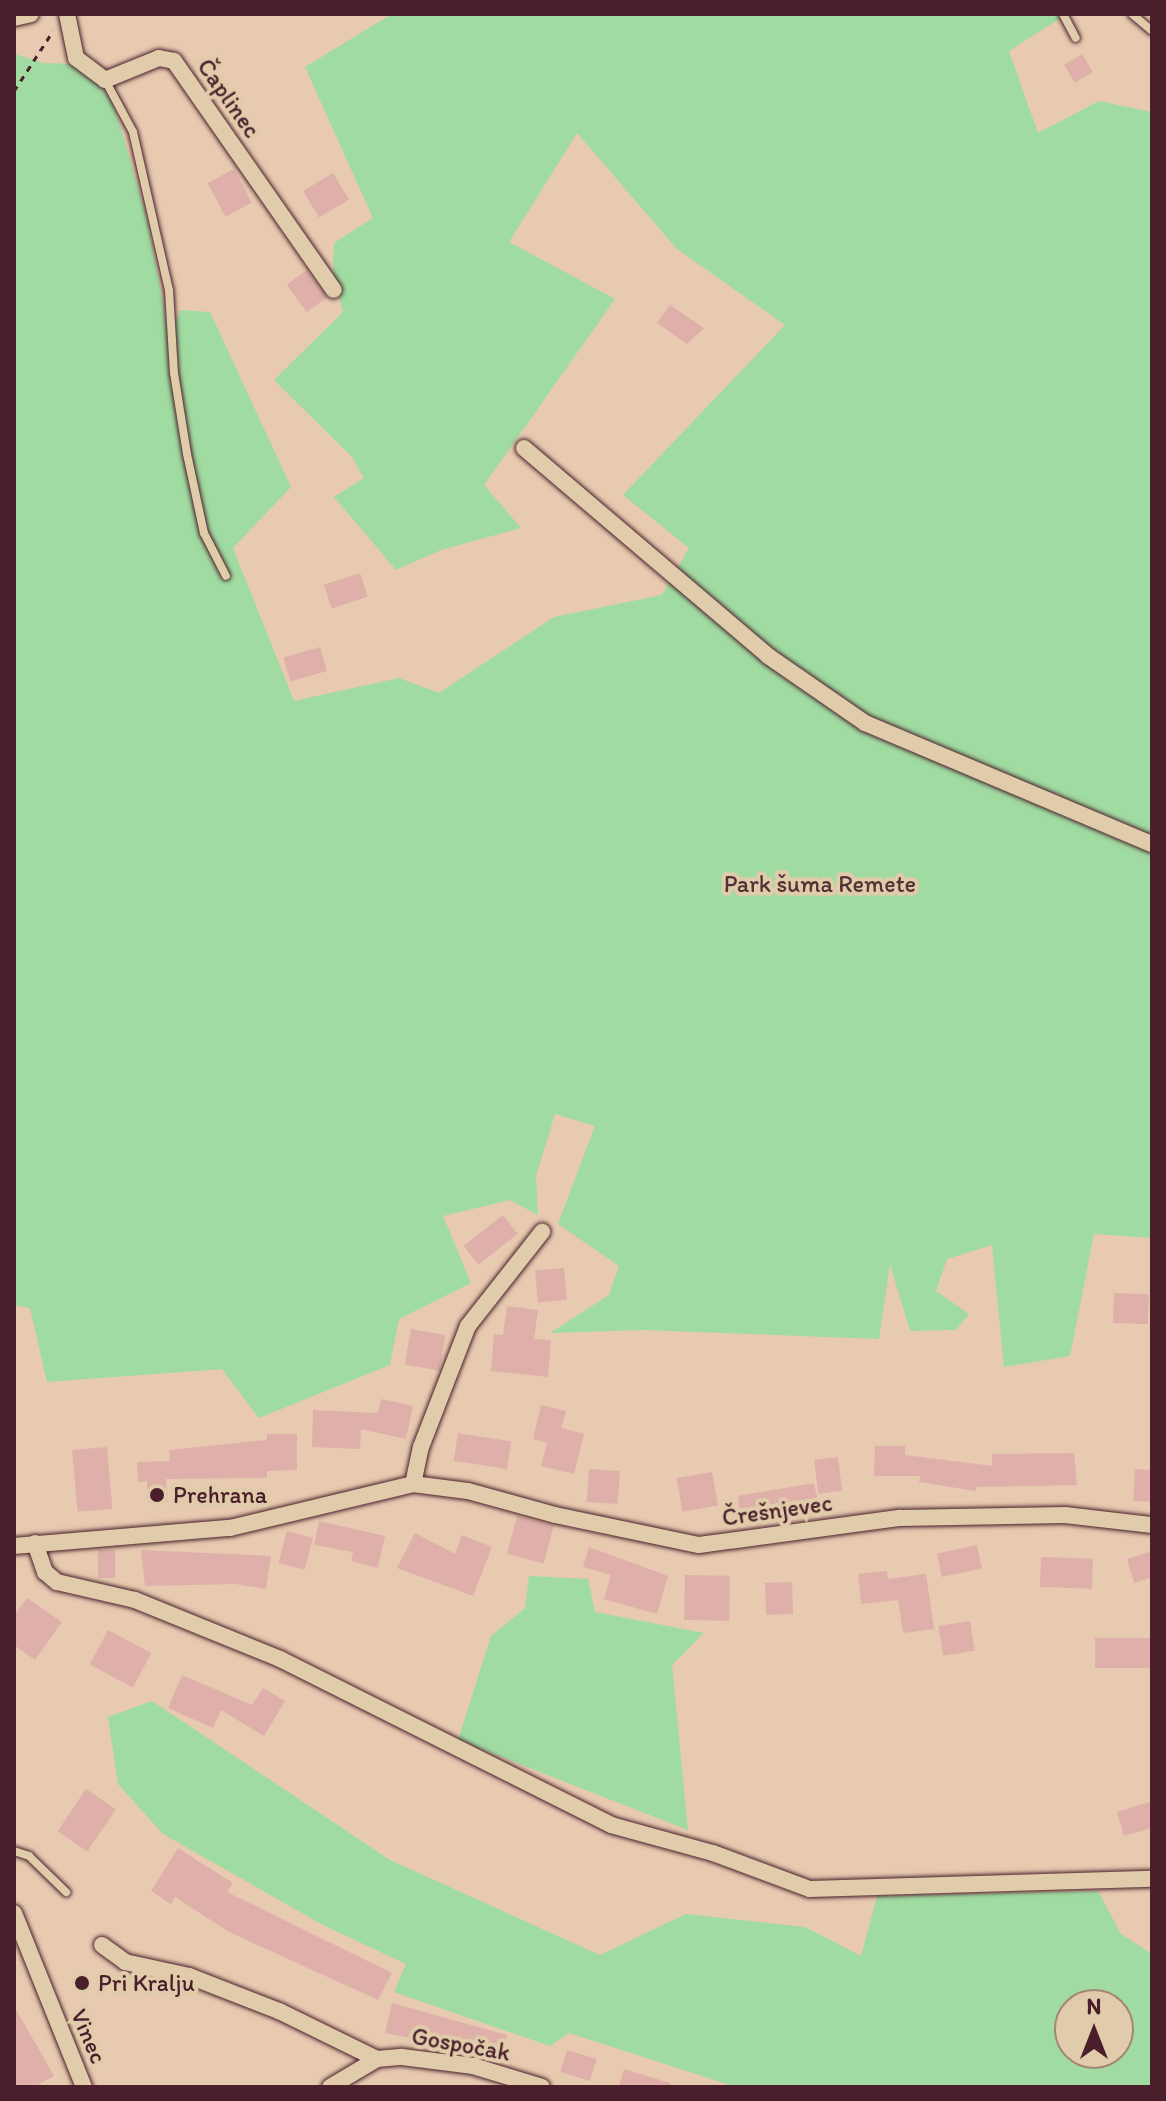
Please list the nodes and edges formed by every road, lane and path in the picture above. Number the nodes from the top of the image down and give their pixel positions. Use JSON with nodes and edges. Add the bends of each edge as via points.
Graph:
{"nodes":[{"id":1,"x":31,"y":14,"type":"edge"},
{"id":2,"x":1063,"y":14,"type":"edge"},
{"id":3,"x":1132,"y":14,"type":"edge"},
{"id":4,"x":14,"y":18,"type":"edge"},
{"id":5,"x":67,"y":19,"type":"edge"},
{"id":6,"x":1152,"y":31,"type":"edge"},
{"id":7,"x":1076,"y":38,"type":"dead end"},
{"id":8,"x":105,"y":80,"type":"junction"},
{"id":9,"x":14,"y":91,"type":"edge"},
{"id":10,"x":334,"y":290,"type":"dead end"},
{"id":11,"x":524,"y":448,"type":"dead end"},
{"id":12,"x":226,"y":576,"type":"dead end"},
{"id":13,"x":1152,"y":844,"type":"edge"},
{"id":14,"x":542,"y":1232,"type":"dead end"},
{"id":15,"x":413,"y":1484,"type":"junction"},
{"id":16,"x":1152,"y":1525,"type":"edge"},
{"id":17,"x":35,"y":1543,"type":"junction"},
{"id":18,"x":14,"y":1546,"type":"edge"},
{"id":19,"x":14,"y":1851,"type":"edge"},
{"id":20,"x":1152,"y":1879,"type":"edge"},
{"id":21,"x":66,"y":1892,"type":"dead end"},
{"id":22,"x":14,"y":1913,"type":"edge"},
{"id":23,"x":102,"y":1945,"type":"dead end"},
{"id":24,"x":377,"y":2059,"type":"junction"},
{"id":25,"x":84,"y":2087,"type":"edge"},
{"id":26,"x":330,"y":2087,"type":"edge"},
{"id":27,"x":542,"y":2087,"type":"edge"}],
"edges":[{"from":1,"to":4,"type":"street"},
{"from":2,"to":7,"type":"lane"},
{"from":3,"to":6,"type":"lane"},
{"from":5,"to":8,"type":"street","via":[[76,58]]},
{"from":5,"to":9,"type":"path","via":[[44,38]]},
{"from":8,"to":10,"type":"street","name":"Čaplinec","via":[[159,58],[174,61]]},
{"from":8,"to":12,"type":"lane","via":[[133,132],[169,290],[174,373],[187,454],[204,533]]},
{"from":11,"to":13,"type":"street","via":[[768,656],[865,723]]},
{"from":14,"to":15,"type":"street","via":[[468,1326],[421,1447]]},
{"from":15,"to":16,"type":"street","name":"Črešnjevec","via":[[468,1491],[699,1545],[900,1518],[1065,1515]]},
{"from":15,"to":17,"type":"street","name":"Črešnjevec","via":[[230,1528]]},
{"from":17,"to":18,"type":"street","name":"Črešnjevec"},
{"from":17,"to":20,"type":"street","via":[[45,1572],[57,1582],[135,1600],[280,1659],[611,1825],[713,1853],[810,1889]]},
{"from":19,"to":21,"type":"lane","via":[[29,1856]]},
{"from":22,"to":25,"type":"street","name":"Vinec"},
{"from":23,"to":24,"type":"street","via":[[125,1962],[189,1976],[287,2014]]},
{"from":24,"to":26,"type":"street","name":"Gospočak"},
{"from":24,"to":27,"type":"street","name":"Gospočak","via":[[473,2066]]}]}
